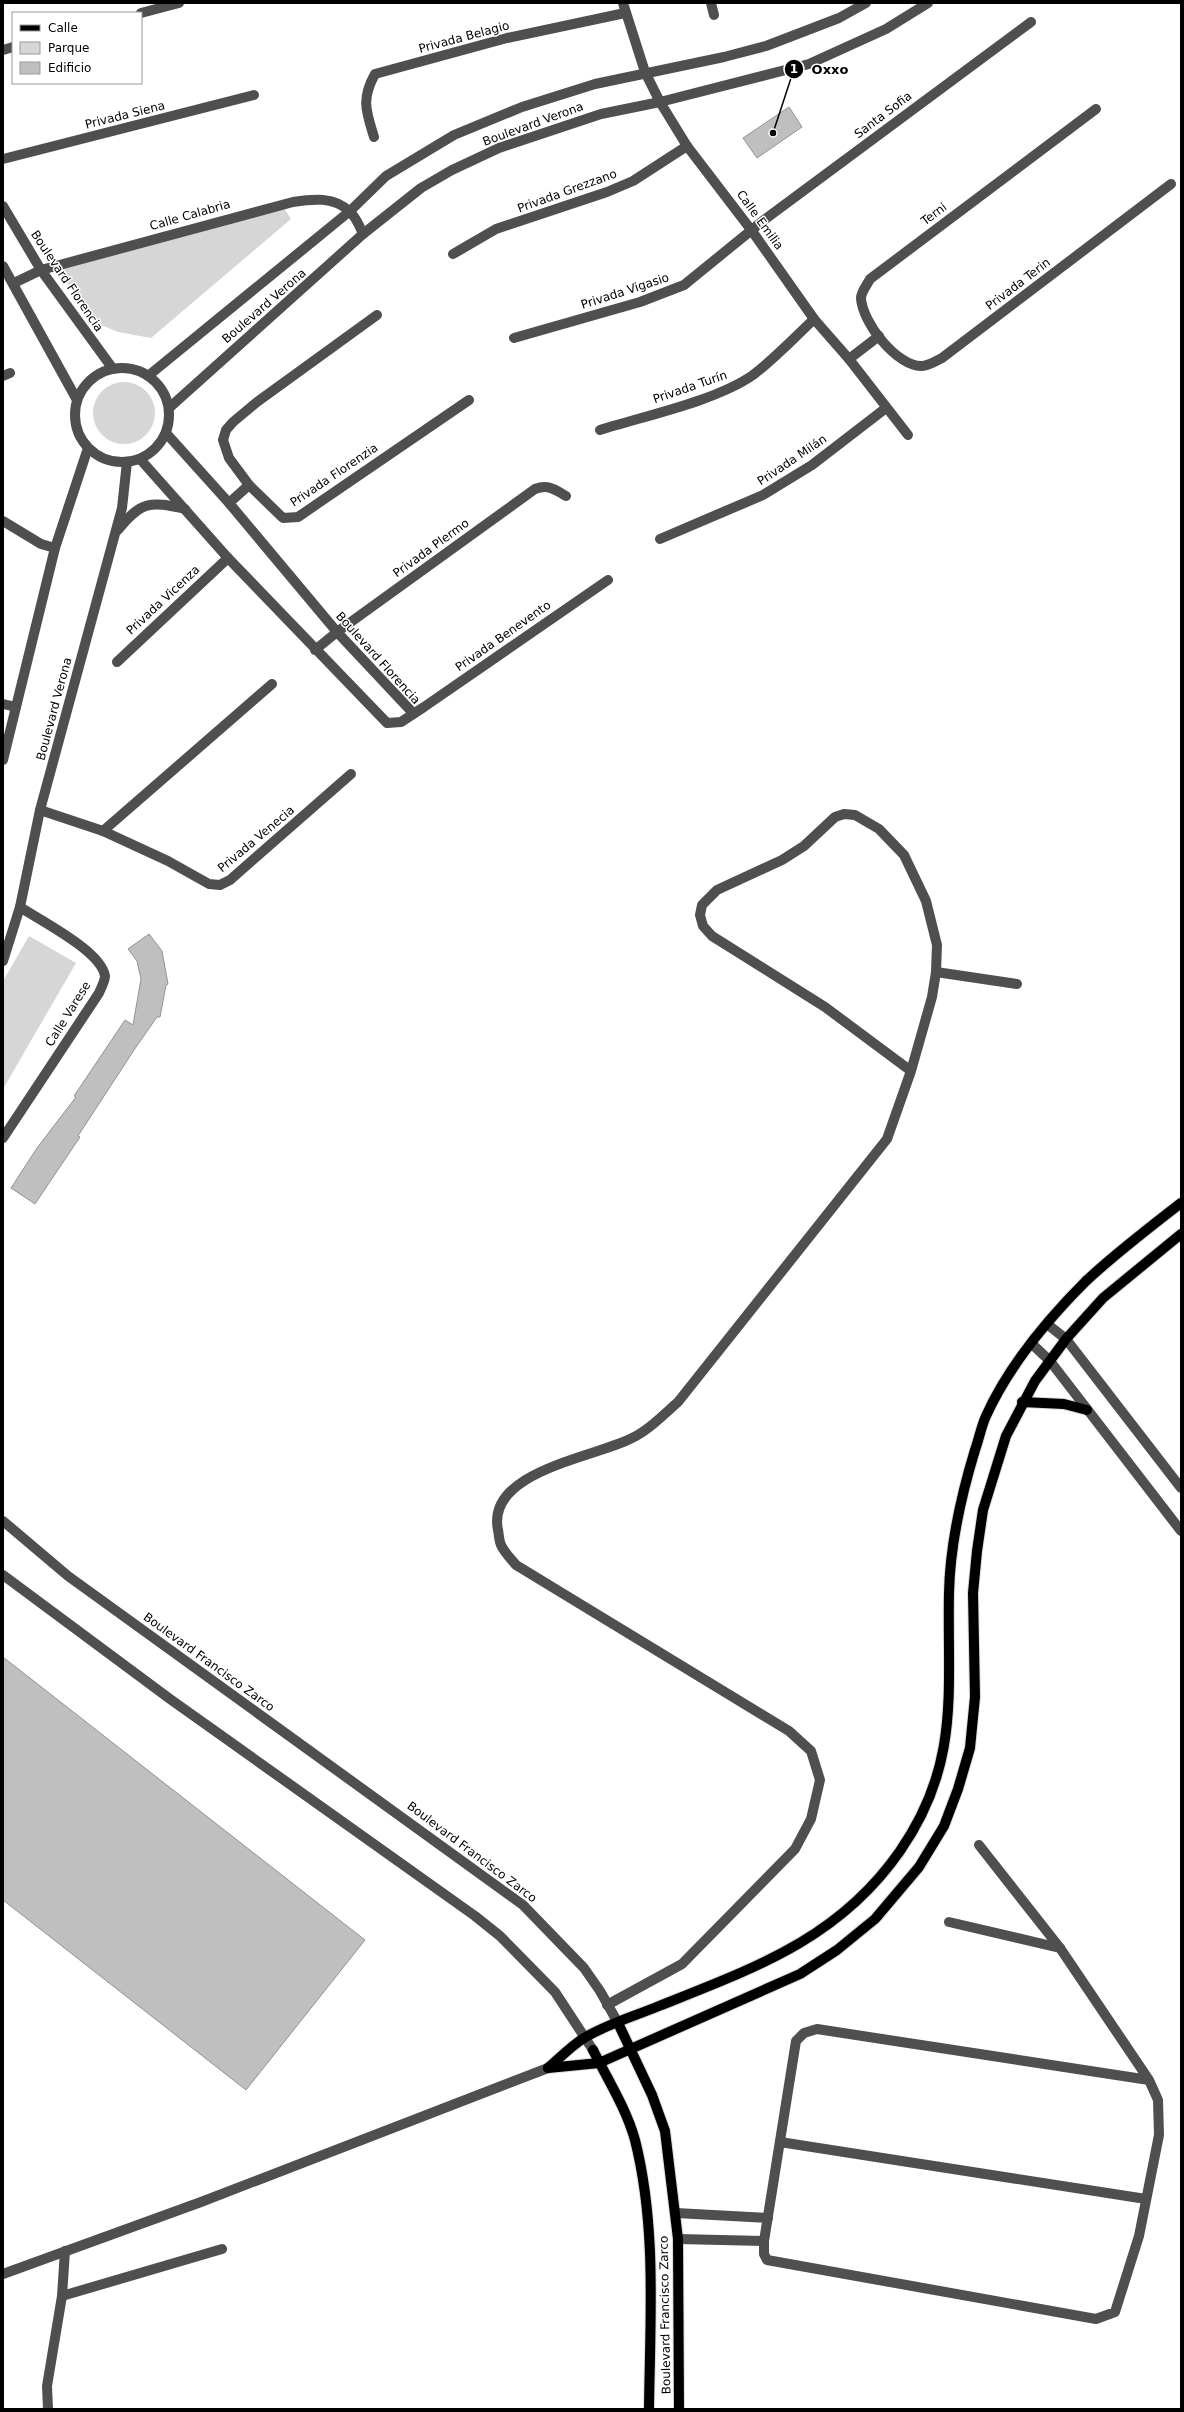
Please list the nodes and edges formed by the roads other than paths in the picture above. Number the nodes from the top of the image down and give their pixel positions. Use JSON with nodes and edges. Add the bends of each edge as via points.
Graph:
{"nodes":[{"id":1,"x":178,"y":3,"type":"edge"},
{"id":2,"x":710,"y":3,"type":"edge"},
{"id":3,"x":866,"y":3,"type":"edge"},
{"id":4,"x":928,"y":3,"type":"edge"},
{"id":5,"x":624,"y":8,"type":"edge"},
{"id":6,"x":142,"y":13,"type":"edge"},
{"id":7,"x":714,"y":15,"type":"dead end"},
{"id":8,"x":1031,"y":22,"type":"dead end"},
{"id":9,"x":646,"y":72,"type":"junction"},
{"id":10,"x":254,"y":96,"type":"dead end"},
{"id":11,"x":660,"y":102,"type":"junction"},
{"id":12,"x":1096,"y":109,"type":"dead end"},
{"id":13,"x":374,"y":137,"type":"dead end"},
{"id":14,"x":687,"y":146,"type":"junction"},
{"id":15,"x":3,"y":159,"type":"edge"},
{"id":16,"x":1171,"y":184,"type":"dead end"},
{"id":17,"x":3,"y":206,"type":"edge"},
{"id":18,"x":350,"y":211,"type":"junction"},
{"id":19,"x":752,"y":231,"type":"junction"},
{"id":20,"x":363,"y":234,"type":"junction"},
{"id":21,"x":453,"y":254,"type":"dead end"},
{"id":22,"x":3,"y":266,"type":"edge"},
{"id":23,"x":41,"y":270,"type":"junction"},
{"id":24,"x":14,"y":284,"type":"junction"},
{"id":25,"x":378,"y":315,"type":"dead end"},
{"id":26,"x":814,"y":320,"type":"junction"},
{"id":27,"x":879,"y":336,"type":"junction"},
{"id":28,"x":514,"y":338,"type":"dead end"},
{"id":29,"x":850,"y":359,"type":"junction"},
{"id":30,"x":113,"y":369,"type":"junction"},
{"id":31,"x":148,"y":376,"type":"junction"},
{"id":32,"x":76,"y":400,"type":"junction"},
{"id":33,"x":469,"y":400,"type":"dead end"},
{"id":34,"x":169,"y":408,"type":"junction"},
{"id":35,"x":886,"y":408,"type":"junction"},
{"id":36,"x":600,"y":430,"type":"dead end"},
{"id":37,"x":166,"y":433,"type":"junction"},
{"id":38,"x":908,"y":435,"type":"dead end"},
{"id":39,"x":88,"y":448,"type":"junction"},
{"id":40,"x":140,"y":459,"type":"junction"},
{"id":41,"x":128,"y":462,"type":"junction"},
{"id":42,"x":249,"y":485,"type":"junction"},
{"id":43,"x":566,"y":496,"type":"dead end"},
{"id":44,"x":229,"y":503,"type":"junction"},
{"id":45,"x":185,"y":509,"type":"junction"},
{"id":46,"x":3,"y":521,"type":"edge"},
{"id":47,"x":115,"y":534,"type":"junction"},
{"id":48,"x":660,"y":539,"type":"dead end"},
{"id":49,"x":55,"y":548,"type":"junction"},
{"id":50,"x":228,"y":558,"type":"junction"},
{"id":51,"x":608,"y":580,"type":"dead end"},
{"id":52,"x":337,"y":632,"type":"junction"},
{"id":53,"x":315,"y":650,"type":"junction"},
{"id":54,"x":117,"y":662,"type":"dead end"},
{"id":55,"x":272,"y":684,"type":"dead end"},
{"id":56,"x":3,"y":704,"type":"edge"},
{"id":57,"x":16,"y":708,"type":"junction"},
{"id":58,"x":413,"y":713,"type":"junction"},
{"id":59,"x":3,"y":760,"type":"edge"},
{"id":60,"x":350,"y":774,"type":"dead end"},
{"id":61,"x":40,"y":810,"type":"junction"},
{"id":62,"x":104,"y":831,"type":"junction"},
{"id":63,"x":20,"y":907,"type":"junction"},
{"id":64,"x":3,"y":961,"type":"edge"},
{"id":65,"x":936,"y":972,"type":"junction"},
{"id":66,"x":1017,"y":984,"type":"dead end"},
{"id":67,"x":911,"y":1071,"type":"junction"},
{"id":68,"x":3,"y":1138,"type":"edge"},
{"id":69,"x":1181,"y":1203,"type":"edge"},
{"id":70,"x":1181,"y":1234,"type":"edge"},
{"id":71,"x":1047,"y":1324,"type":"junction"},
{"id":72,"x":1066,"y":1339,"type":"junction"},
{"id":73,"x":1032,"y":1344,"type":"junction"},
{"id":74,"x":1050,"y":1361,"type":"junction"},
{"id":75,"x":1022,"y":1402,"type":"junction"},
{"id":76,"x":1087,"y":1410,"type":"junction"},
{"id":77,"x":1181,"y":1488,"type":"edge"},
{"id":78,"x":3,"y":1522,"type":"edge"},
{"id":79,"x":1181,"y":1531,"type":"edge"},
{"id":80,"x":3,"y":1575,"type":"edge"},
{"id":81,"x":979,"y":1846,"type":"dead end"},
{"id":82,"x":949,"y":1922,"type":"dead end"},
{"id":83,"x":1060,"y":1948,"type":"junction"},
{"id":84,"x":607,"y":2005,"type":"junction"},
{"id":85,"x":618,"y":2023,"type":"junction"},
{"id":86,"x":584,"y":2038,"type":"junction"},
{"id":87,"x":630,"y":2049,"type":"junction"},
{"id":88,"x":593,"y":2050,"type":"joint"},
{"id":89,"x":599,"y":2063,"type":"junction"},
{"id":90,"x":548,"y":2068,"type":"junction"},
{"id":91,"x":1149,"y":2080,"type":"junction"},
{"id":92,"x":780,"y":2142,"type":"junction"},
{"id":93,"x":1146,"y":2199,"type":"junction"},
{"id":94,"x":676,"y":2213,"type":"junction"},
{"id":95,"x":768,"y":2218,"type":"junction"},
{"id":96,"x":678,"y":2239,"type":"junction"},
{"id":97,"x":764,"y":2241,"type":"junction"},
{"id":98,"x":222,"y":2249,"type":"dead end"},
{"id":99,"x":64,"y":2251,"type":"junction"},
{"id":100,"x":3,"y":2274,"type":"edge"},
{"id":101,"x":62,"y":2296,"type":"junction"},
{"id":102,"x":48,"y":2409,"type":"edge"},
{"id":103,"x":649,"y":2409,"type":"edge"},
{"id":104,"x":679,"y":2409,"type":"edge"}],
"edges":[{"from":1,"to":6,"type":"street"},
{"from":2,"to":7,"type":"street"},
{"from":3,"to":9,"type":"street","name":"Boulevard Verona","via":[[839,18],[766,46]]},
{"from":4,"to":11,"type":"street","name":"Boulevard Verona","via":[[886,29],[845,50],[809,64]]},
{"from":5,"to":9,"type":"street","name":"Calle Emilia"},
{"from":5,"to":13,"type":"street","name":"Privada Belagio","via":[[375,74],[367,88],[365,108]]},
{"from":8,"to":19,"type":"street","name":"Santa Sofia"},
{"from":9,"to":11,"type":"street","name":"Calle Emilia"},
{"from":9,"to":18,"type":"street","name":"Boulevard Verona","via":[[595,84],[522,107],[454,135],[386,176]]},
{"from":10,"to":15,"type":"street","name":"Privada Siena"},
{"from":11,"to":14,"type":"street","name":"Calle Emilia"},
{"from":11,"to":20,"type":"street","name":"Boulevard Verona","via":[[601,114],[499,148],[421,188]]},
{"from":12,"to":27,"type":"street","name":"Terni","via":[[870,279],[861,297],[863,308]]},
{"from":14,"to":19,"type":"street","name":"Calle Emilia"},
{"from":14,"to":21,"type":"street","name":"Privada Grezzano","via":[[633,181],[496,229]]},
{"from":16,"to":27,"type":"street","name":"Privada Terin","via":[[962,344],[932,364],[922,366],[906,362]]},
{"from":17,"to":23,"type":"street","name":"Boulevard Florencia"},
{"from":18,"to":20,"type":"street"},
{"from":18,"to":23,"type":"street","name":"Calle Calabria","via":[[329,200],[293,202]]},
{"from":18,"to":31,"type":"street","name":"Boulevard Verona"},
{"from":19,"to":26,"type":"street","name":"Calle Emilia"},
{"from":19,"to":28,"type":"street","name":"Privada Vigasio","via":[[684,285],[640,302]]},
{"from":20,"to":34,"type":"street","name":"Boulevard Verona"},
{"from":22,"to":24,"type":"street"},
{"from":23,"to":24,"type":"street","name":"Calle Calabria"},
{"from":23,"to":30,"type":"street","name":"Boulevard Florencia"},
{"from":24,"to":32,"type":"street"},
{"from":25,"to":42,"type":"street","name":"Privada Florenzia","via":[[256,402],[230,426],[223,440],[225,450]]},
{"from":26,"to":29,"type":"street","name":"Calle Emilia"},
{"from":26,"to":36,"type":"street","name":"Privada Turín","via":[[753,375],[734,386],[706,398]]},
{"from":27,"to":29,"type":"street"},
{"from":29,"to":35,"type":"street","name":"Calle Emilia"},
{"from":30,"to":31,"type":"street","via":[[131,369]]},
{"from":30,"to":32,"type":"street","via":[[97,375]]},
{"from":31,"to":34,"type":"street","via":[[158,385]]},
{"from":32,"to":39,"type":"street","via":[[74,418],[78,434]]},
{"from":33,"to":42,"type":"street","name":"Privada Florenzia","via":[[298,517],[283,518]]},
{"from":34,"to":37,"type":"street"},
{"from":35,"to":38,"type":"street","name":"Calle Emilia"},
{"from":35,"to":48,"type":"street","name":"Privada Milán","via":[[812,465],[763,495]]},
{"from":37,"to":40,"type":"street","via":[[152,452]]},
{"from":37,"to":44,"type":"street","name":"Boulevard Florencia"},
{"from":39,"to":41,"type":"street","via":[[106,459]]},
{"from":39,"to":49,"type":"street"},
{"from":40,"to":41,"type":"street"},
{"from":40,"to":45,"type":"street","name":"Boulevard Florencia"},
{"from":41,"to":47,"type":"street","name":"Boulevard Verona","via":[[126,490]]},
{"from":42,"to":44,"type":"street"},
{"from":43,"to":52,"type":"street","name":"Privada Plermo","via":[[551,486],[534,489]]},
{"from":44,"to":52,"type":"street","name":"Boulevard Florencia"},
{"from":45,"to":47,"type":"street","via":[[147,504],[130,514]]},
{"from":45,"to":50,"type":"street","name":"Boulevard Florencia"},
{"from":46,"to":49,"type":"street","via":[[41,544]]},
{"from":47,"to":61,"type":"street","name":"Boulevard Verona"},
{"from":49,"to":57,"type":"street"},
{"from":50,"to":53,"type":"street","name":"Boulevard Florencia"},
{"from":50,"to":54,"type":"street","name":"Privada Vicenza"},
{"from":51,"to":58,"type":"street","name":"Privada Benevento"},
{"from":52,"to":53,"type":"street","name":"Privada Plermo"},
{"from":52,"to":58,"type":"street","name":"Boulevard Florencia"},
{"from":53,"to":58,"type":"street","name":"Boulevard Florencia","via":[[382,720],[396,724]]},
{"from":55,"to":62,"type":"street"},
{"from":56,"to":57,"type":"street"},
{"from":57,"to":59,"type":"street"},
{"from":60,"to":62,"type":"street","name":"Privada Venecia","via":[[235,876],[220,885],[208,884],[168,861]]},
{"from":61,"to":62,"type":"street","name":"Privada Venecia"},
{"from":61,"to":63,"type":"street","name":"Boulevard Verona"},
{"from":63,"to":64,"type":"street","name":"Boulevard Verona"},
{"from":63,"to":68,"type":"street","name":"Calle Varese","via":[[90,954],[101,965],[105,977],[99,993]]},
{"from":65,"to":66,"type":"street"},
{"from":65,"to":67,"type":"street","via":[[932,997]]},
{"from":65,"to":67,"type":"street","via":[[937,945],[926,901],[904,855],[879,829],[855,815],[844,814],[835,817],[804,846],[782,860],[717,890],[702,905],[700,915],[703,926],[712,936],[819,1003]]},
{"from":67,"to":84,"type":"street","via":[[887,1139],[678,1402],[632,1439],[545,1470],[515,1487],[500,1504],[497,1524],[501,1545],[516,1565],[789,1731],[811,1751],[820,1780],[811,1819],[795,1849],[682,1964]]},
{"from":69,"to":71,"type":"main road","via":[[1086,1281]]},
{"from":70,"to":72,"type":"main road","via":[[1103,1298]]},
{"from":71,"to":72,"type":"street"},
{"from":71,"to":73,"type":"main road"},
{"from":72,"to":74,"type":"main road"},
{"from":72,"to":77,"type":"street"},
{"from":73,"to":74,"type":"street"},
{"from":73,"to":85,"type":"main road","via":[[1013,1370],[986,1417],[960,1505],[949,1592],[950,1696],[946,1743],[922,1816],[899,1852],[858,1901],[822,1931],[781,1955]]},
{"from":74,"to":75,"type":"main road"},
{"from":74,"to":76,"type":"street"},
{"from":75,"to":76,"type":"main road","via":[[1064,1404]]},
{"from":75,"to":87,"type":"main road","via":[[999,1455],[983,1510],[974,1593],[975,1697],[970,1748],[944,1826],[919,1866],[875,1919],[837,1950],[800,1974]]},
{"from":76,"to":79,"type":"street"},
{"from":78,"to":84,"type":"street","name":"Boulevard Francisco Zarco","via":[[68,1576],[522,1905],[584,1968]]},
{"from":80,"to":86,"type":"street","name":"Boulevard Francisco Zarco","via":[[170,1699],[476,1916],[500,1936],[555,1992]]},
{"from":81,"to":83,"type":"street"},
{"from":82,"to":83,"type":"street"},
{"from":83,"to":91,"type":"street"},
{"from":84,"to":85,"type":"street","name":"Boulevard Francisco Zarco"},
{"from":85,"to":86,"type":"main road"},
{"from":85,"to":87,"type":"main road","name":"Boulevard Francisco Zarco"},
{"from":86,"to":88,"type":"street","name":"Boulevard Francisco Zarco"},
{"from":86,"to":90,"type":"main road"},
{"from":87,"to":89,"type":"main road"},
{"from":87,"to":94,"type":"main road","name":"Boulevard Francisco Zarco","via":[[652,2095],[665,2131]]},
{"from":88,"to":89,"type":"main road","name":"Boulevard Francisco Zarco"},
{"from":89,"to":90,"type":"main road"},
{"from":89,"to":103,"type":"main road","name":"Boulevard Francisco Zarco","via":[[616,2090],[634,2139],[645,2189],[650,2251]]},
{"from":90,"to":99,"type":"street","via":[[208,2199]]},
{"from":91,"to":92,"type":"street","via":[[817,2029],[804,2032],[796,2041]]},
{"from":91,"to":93,"type":"street","via":[[1158,2100],[1159,2135]]},
{"from":92,"to":93,"type":"street"},
{"from":92,"to":95,"type":"street"},
{"from":93,"to":97,"type":"street","via":[[1139,2236],[1115,2312],[1096,2319],[772,2262],[766,2260]]},
{"from":94,"to":95,"type":"street"},
{"from":94,"to":96,"type":"main road","name":"Boulevard Francisco Zarco"},
{"from":95,"to":97,"type":"street"},
{"from":96,"to":97,"type":"street"},
{"from":96,"to":104,"type":"main road","name":"Boulevard Francisco Zarco"},
{"from":98,"to":101,"type":"street"},
{"from":99,"to":100,"type":"street"},
{"from":99,"to":101,"type":"street"},
{"from":101,"to":102,"type":"street","via":[[47,2386]]}]}
